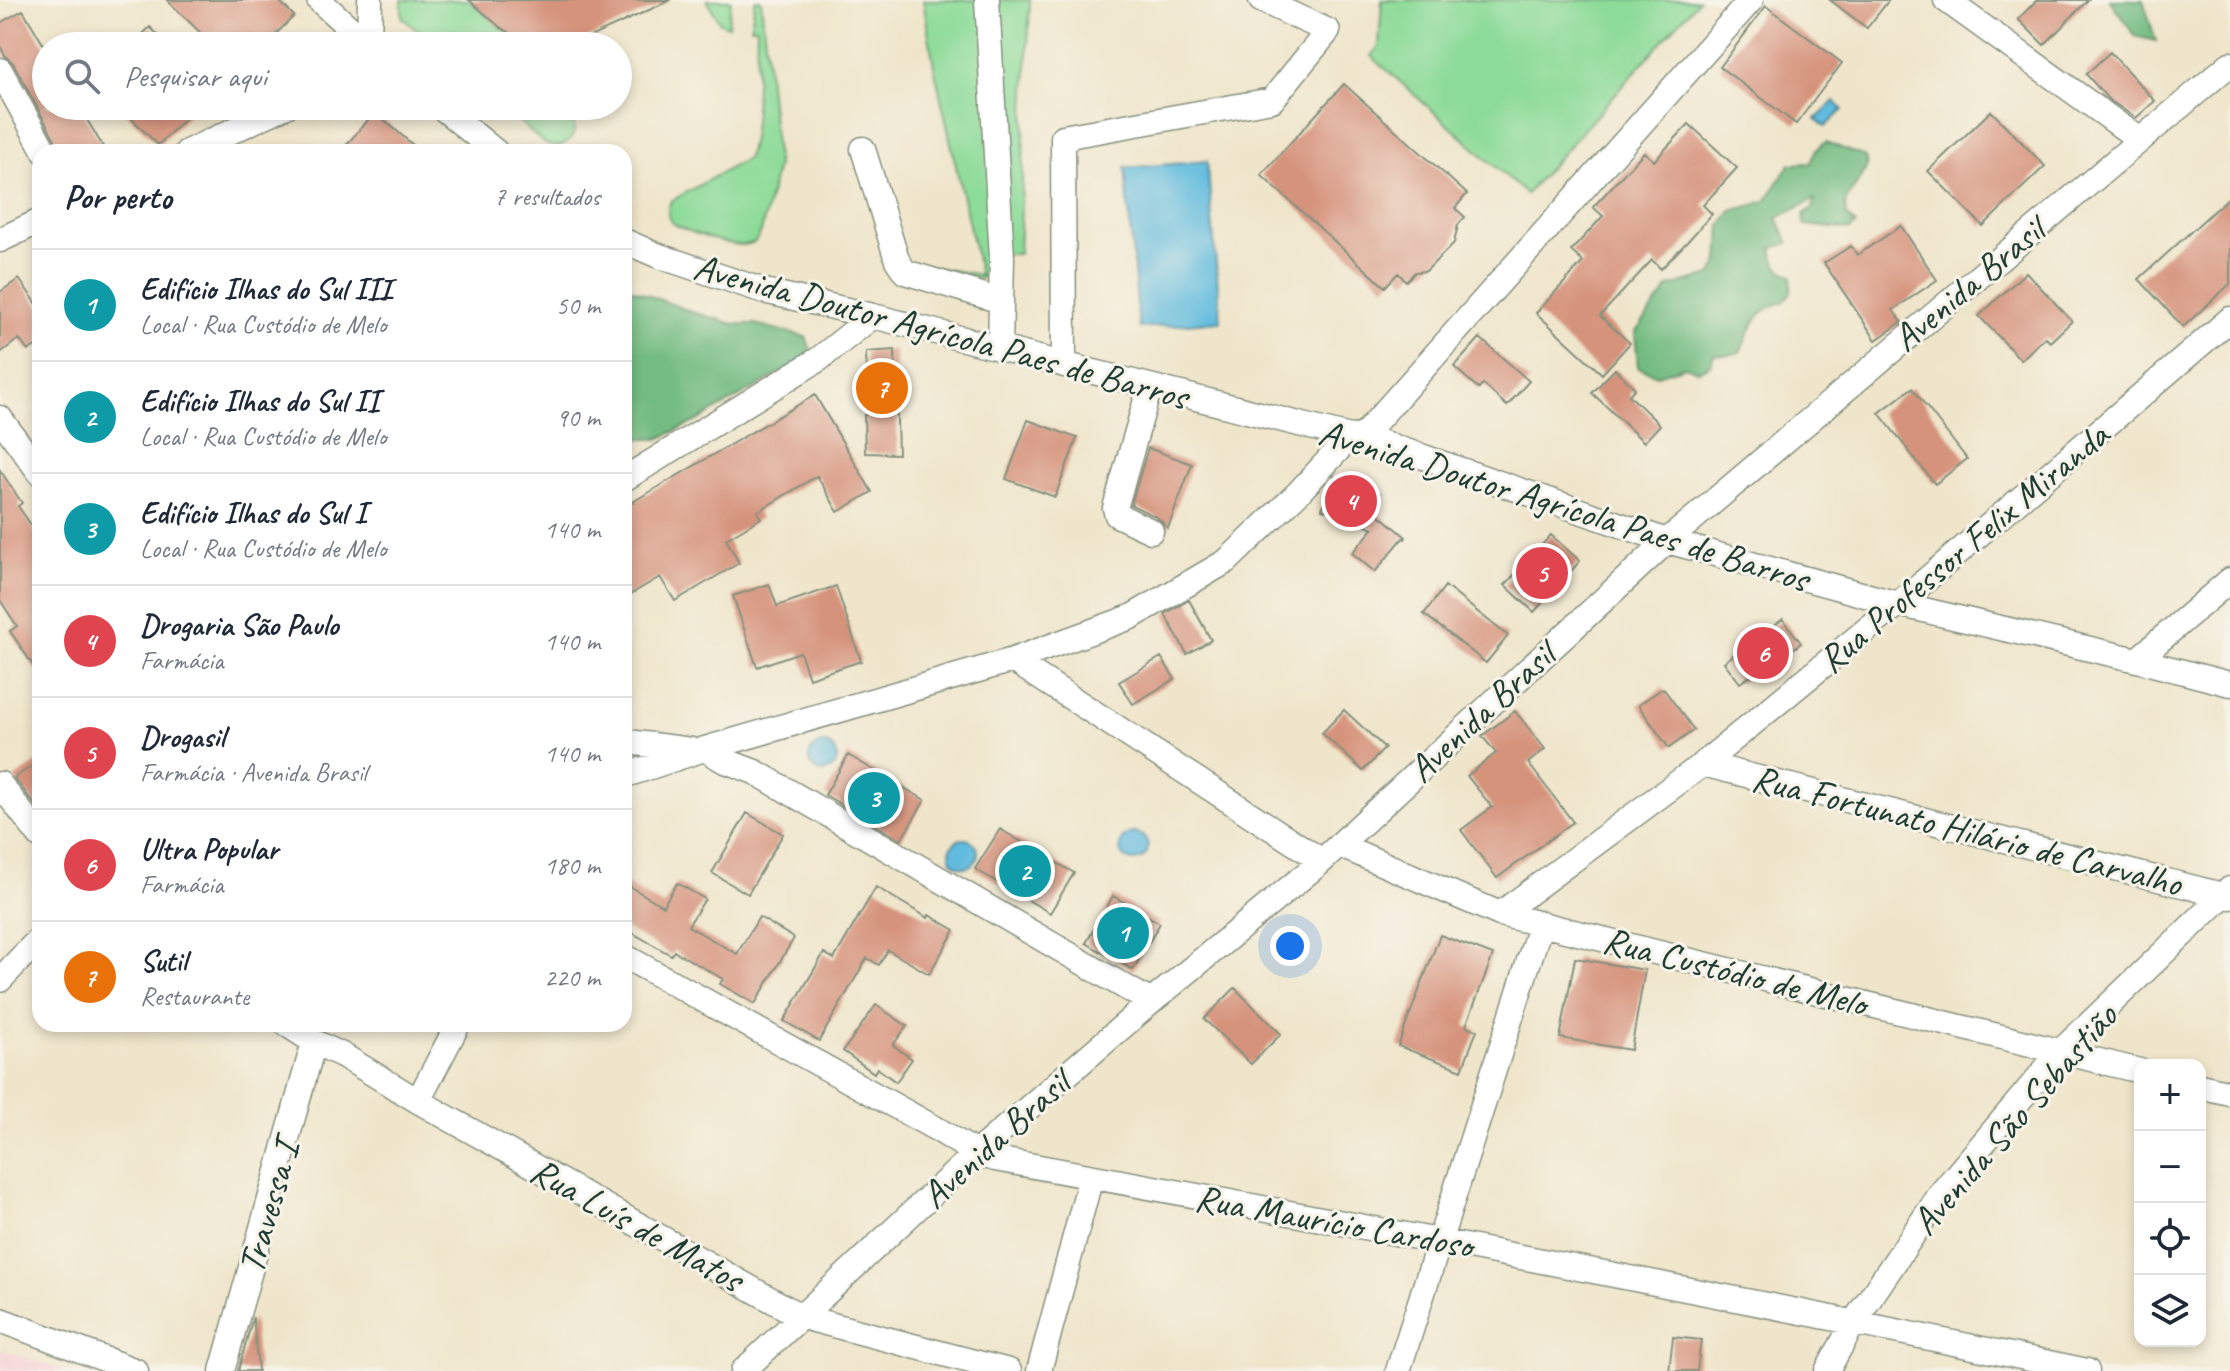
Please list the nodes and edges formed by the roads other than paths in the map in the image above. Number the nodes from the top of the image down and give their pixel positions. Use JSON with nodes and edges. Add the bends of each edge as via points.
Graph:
{"nodes":[{"id":1,"x":319,"y":0,"type":"edge"},
{"id":2,"x":370,"y":0,"type":"edge"},
{"id":3,"x":987,"y":0,"type":"edge"},
{"id":4,"x":1261,"y":0,"type":"edge"},
{"id":5,"x":1751,"y":0,"type":"edge"},
{"id":6,"x":1946,"y":0,"type":"edge"},
{"id":7,"x":354,"y":32,"type":"edge"},
{"id":8,"x":369,"y":32,"type":"edge"},
{"id":9,"x":2230,"y":64,"type":"edge"},
{"id":10,"x":0,"y":70,"type":"edge"},
{"id":11,"x":256,"y":120,"type":"edge"},
{"id":12,"x":457,"y":120,"type":"edge"},
{"id":13,"x":2139,"y":139,"type":"junction"},
{"id":14,"x":41,"y":144,"type":"edge"},
{"id":15,"x":204,"y":144,"type":"edge"},
{"id":16,"x":486,"y":144,"type":"edge"},
{"id":17,"x":863,"y":149,"type":"dead end"},
{"id":18,"x":32,"y":225,"type":"edge"},
{"id":19,"x":0,"y":240,"type":"edge"},
{"id":20,"x":632,"y":244,"type":"edge"},
{"id":21,"x":1001,"y":301,"type":"junction"},
{"id":22,"x":873,"y":316,"type":"junction"},
{"id":23,"x":2230,"y":319,"type":"edge"},
{"id":24,"x":1000,"y":349,"type":"junction"},
{"id":25,"x":1064,"y":365,"type":"junction"},
{"id":26,"x":1150,"y":386,"type":"junction"},
{"id":27,"x":0,"y":418,"type":"edge"},
{"id":28,"x":1356,"y":436,"type":"junction"},
{"id":29,"x":32,"y":462,"type":"edge"},
{"id":30,"x":632,"y":474,"type":"edge"},
{"id":31,"x":1151,"y":531,"type":"dead end"},
{"id":32,"x":1667,"y":541,"type":"junction"},
{"id":33,"x":2230,"y":580,"type":"edge"},
{"id":34,"x":1898,"y":604,"type":"junction"},
{"id":35,"x":1013,"y":660,"type":"junction"},
{"id":36,"x":2137,"y":660,"type":"junction"},
{"id":37,"x":2230,"y":684,"type":"edge"},
{"id":38,"x":740,"y":739,"type":"junction"},
{"id":39,"x":632,"y":742,"type":"edge"},
{"id":40,"x":632,"y":746,"type":"edge"},
{"id":41,"x":702,"y":750,"type":"junction"},
{"id":42,"x":1703,"y":764,"type":"junction"},
{"id":43,"x":632,"y":770,"type":"edge"},
{"id":44,"x":755,"y":772,"type":"junction"},
{"id":45,"x":632,"y":775,"type":"edge"},
{"id":46,"x":0,"y":784,"type":"edge"},
{"id":47,"x":32,"y":826,"type":"edge"},
{"id":48,"x":1330,"y":853,"type":"junction"},
{"id":49,"x":2228,"y":894,"type":"edge"},
{"id":50,"x":1500,"y":914,"type":"junction"},
{"id":51,"x":1541,"y":923,"type":"junction"},
{"id":52,"x":32,"y":946,"type":"edge"},
{"id":53,"x":632,"y":960,"type":"edge"},
{"id":54,"x":0,"y":980,"type":"edge"},
{"id":55,"x":1151,"y":1002,"type":"junction"},
{"id":56,"x":298,"y":1032,"type":"edge"},
{"id":57,"x":454,"y":1032,"type":"edge"},
{"id":58,"x":314,"y":1042,"type":"junction"},
{"id":59,"x":2060,"y":1052,"type":"junction"},
{"id":60,"x":2134,"y":1070,"type":"edge"},
{"id":61,"x":2206,"y":1087,"type":"edge"},
{"id":62,"x":2230,"y":1093,"type":"edge"},
{"id":63,"x":418,"y":1101,"type":"junction"},
{"id":64,"x":976,"y":1153,"type":"junction"},
{"id":65,"x":1091,"y":1177,"type":"junction"},
{"id":66,"x":1439,"y":1240,"type":"junction"},
{"id":67,"x":802,"y":1317,"type":"junction"},
{"id":68,"x":0,"y":1320,"type":"edge"},
{"id":69,"x":1854,"y":1322,"type":"junction"},
{"id":70,"x":136,"y":1371,"type":"edge"},
{"id":71,"x":222,"y":1371,"type":"edge"},
{"id":72,"x":743,"y":1371,"type":"edge"},
{"id":73,"x":1009,"y":1371,"type":"edge"},
{"id":74,"x":1039,"y":1371,"type":"edge"},
{"id":75,"x":1398,"y":1371,"type":"edge"},
{"id":76,"x":1827,"y":1371,"type":"edge"},
{"id":77,"x":2087,"y":1371,"type":"edge"}],
"edges":[{"from":1,"to":7,"type":"street"},
{"from":2,"to":8,"type":"street"},
{"from":3,"to":21,"type":"street"},
{"from":4,"to":25,"type":"street","via":[[1328,31],[1272,100],[1063,137]]},
{"from":5,"to":28,"type":"street"},
{"from":6,"to":13,"type":"street"},
{"from":9,"to":13,"type":"street","name":"Avenida Brasil"},
{"from":10,"to":14,"type":"street"},
{"from":11,"to":15,"type":"street"},
{"from":12,"to":16,"type":"street"},
{"from":13,"to":32,"type":"street","name":"Avenida Brasil"},
{"from":17,"to":21,"type":"street","via":[[905,272]]},
{"from":18,"to":19,"type":"street"},
{"from":20,"to":22,"type":"street","name":"Avenida Doutor Agrícola Paes de Barros","via":[[764,291]]},
{"from":21,"to":24,"type":"street"},
{"from":22,"to":24,"type":"street","name":"Avenida Doutor Agrícola Paes de Barros"},
{"from":22,"to":30,"type":"street","via":[[819,359]]},
{"from":23,"to":34,"type":"street","name":"Rua Professor Felix Miranda"},
{"from":24,"to":25,"type":"street","name":"Avenida Doutor Agrícola Paes de Barros"},
{"from":25,"to":26,"type":"street","name":"Avenida Doutor Agrícola Paes de Barros"},
{"from":26,"to":28,"type":"street","name":"Avenida Doutor Agrícola Paes de Barros"},
{"from":26,"to":31,"type":"street","via":[[1115,508],[1117,515]]},
{"from":27,"to":29,"type":"street"},
{"from":28,"to":32,"type":"street","name":"Avenida Doutor Agrícola Paes de Barros"},
{"from":28,"to":35,"type":"street","via":[[1227,561],[1131,617]]},
{"from":32,"to":34,"type":"street","name":"Avenida Doutor Agrícola Paes de Barros"},
{"from":32,"to":48,"type":"street","name":"Avenida Brasil"},
{"from":33,"to":36,"type":"street"},
{"from":34,"to":36,"type":"street","name":"Avenida Doutor Agrícola Paes de Barros"},
{"from":34,"to":42,"type":"street","name":"Rua Professor Felix Miranda"},
{"from":35,"to":38,"type":"street"},
{"from":35,"to":48,"type":"street","name":"Rua Custódio de Melo"},
{"from":36,"to":37,"type":"street","name":"Avenida Doutor Agrícola Paes de Barros"},
{"from":38,"to":41,"type":"street"},
{"from":38,"to":44,"type":"street"},
{"from":39,"to":41,"type":"street"},
{"from":40,"to":43,"type":"street","via":[[637,756]]},
{"from":41,"to":44,"type":"street"},
{"from":41,"to":45,"type":"street"},
{"from":42,"to":49,"type":"street","name":"Rua Fortunato Hilário de Carvalho"},
{"from":42,"to":50,"type":"street","name":"Rua Professor Felix Miranda"},
{"from":44,"to":55,"type":"street"},
{"from":46,"to":47,"type":"street"},
{"from":48,"to":50,"type":"street","name":"Rua Custódio de Melo"},
{"from":48,"to":55,"type":"street","name":"Avenida Brasil"},
{"from":49,"to":59,"type":"street","name":"Avenida São Sebastião"},
{"from":50,"to":51,"type":"street","name":"Rua Custódio de Melo"},
{"from":51,"to":59,"type":"street","name":"Rua Custódio de Melo"},
{"from":51,"to":66,"type":"street"},
{"from":52,"to":54,"type":"street"},
{"from":53,"to":64,"type":"street","name":"Rua Maurício Cardoso"},
{"from":55,"to":64,"type":"street","name":"Avenida Brasil"},
{"from":56,"to":58,"type":"street","name":"Rua Luís de Matos"},
{"from":57,"to":63,"type":"street"},
{"from":58,"to":63,"type":"street","name":"Rua Luís de Matos"},
{"from":58,"to":71,"type":"street","name":"Travessa I"},
{"from":59,"to":60,"type":"street","name":"Rua Custódio de Melo"},
{"from":59,"to":69,"type":"street","name":"Avenida São Sebastião","via":[[1942,1192]]},
{"from":61,"to":62,"type":"street"},
{"from":63,"to":67,"type":"street","name":"Rua Luís de Matos"},
{"from":64,"to":65,"type":"street","name":"Rua Maurício Cardoso"},
{"from":64,"to":67,"type":"street","name":"Avenida Brasil"},
{"from":65,"to":66,"type":"street","name":"Rua Maurício Cardoso"},
{"from":65,"to":74,"type":"street"},
{"from":66,"to":69,"type":"street","name":"Rua Maurício Cardoso"},
{"from":66,"to":75,"type":"street"},
{"from":67,"to":72,"type":"street","name":"Avenida Brasil"},
{"from":67,"to":73,"type":"street","name":"Rua Luís de Matos"},
{"from":68,"to":70,"type":"street"},
{"from":69,"to":76,"type":"street","name":"Avenida São Sebastião"},
{"from":69,"to":77,"type":"street","name":"Rua Maurício Cardoso"}]}
